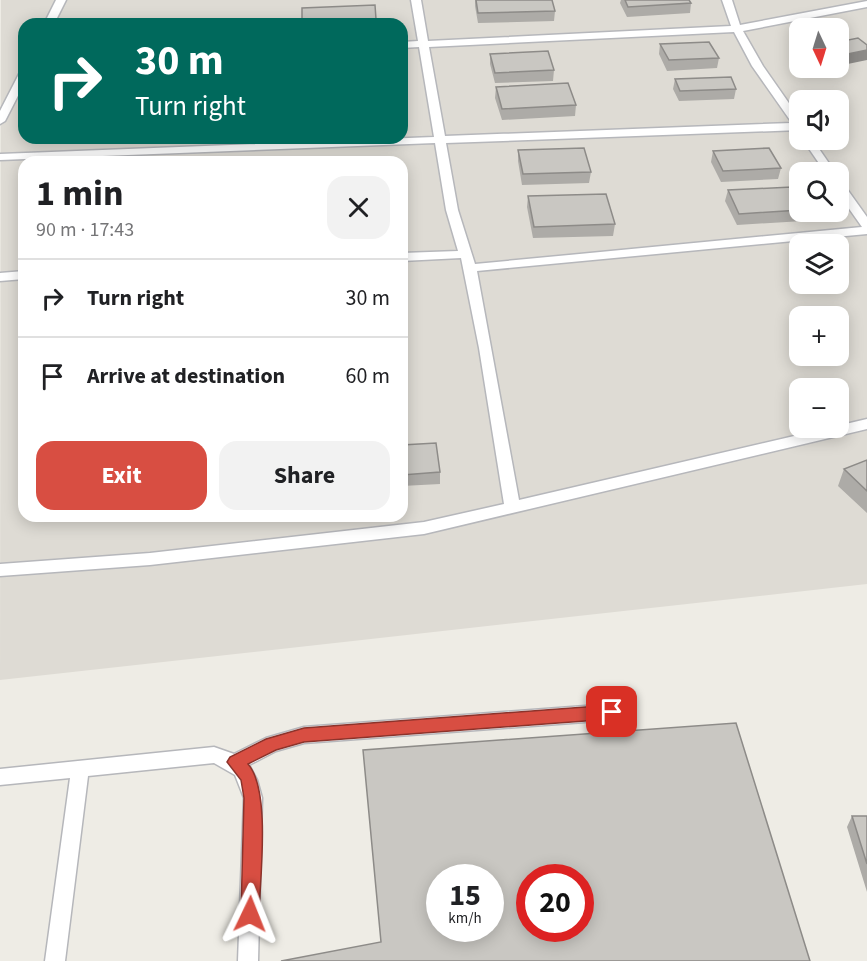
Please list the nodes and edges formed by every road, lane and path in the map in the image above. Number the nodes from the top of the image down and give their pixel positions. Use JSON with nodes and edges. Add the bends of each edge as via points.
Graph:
{"nodes":[{"id":1,"x":61,"y":0,"type":"edge"},
{"id":2,"x":416,"y":0,"type":"edge"},
{"id":3,"x":727,"y":0,"type":"edge"},
{"id":4,"x":867,"y":4,"type":"edge"},
{"id":5,"x":52,"y":18,"type":"edge"},
{"id":6,"x":737,"y":29,"type":"junction"},
{"id":7,"x":423,"y":44,"type":"junction"},
{"id":8,"x":408,"y":45,"type":"edge"},
{"id":9,"x":18,"y":86,"type":"edge"},
{"id":10,"x":789,"y":111,"type":"edge"},
{"id":11,"x":0,"y":122,"type":"edge"},
{"id":12,"x":789,"y":126,"type":"edge"},
{"id":13,"x":440,"y":141,"type":"junction"},
{"id":14,"x":408,"y":142,"type":"edge"},
{"id":15,"x":358,"y":144,"type":"edge"},
{"id":16,"x":18,"y":156,"type":"edge"},
{"id":17,"x":28,"y":156,"type":"edge"},
{"id":18,"x":0,"y":157,"type":"edge"},
{"id":19,"x":849,"y":201,"type":"edge"},
{"id":20,"x":867,"y":228,"type":"edge"},
{"id":21,"x":465,"y":254,"type":"junction"},
{"id":22,"x":408,"y":257,"type":"edge"},
{"id":23,"x":470,"y":268,"type":"junction"},
{"id":24,"x":18,"y":276,"type":"edge"},
{"id":25,"x":0,"y":277,"type":"edge"},
{"id":26,"x":867,"y":424,"type":"edge"},
{"id":27,"x":512,"y":506,"type":"junction"},
{"id":28,"x":0,"y":570,"type":"edge"},
{"id":29,"x":612,"y":712,"type":"dead end"},
{"id":30,"x":236,"y":762,"type":"junction"},
{"id":31,"x":80,"y":770,"type":"junction"},
{"id":32,"x":0,"y":777,"type":"edge"},
{"id":33,"x":55,"y":961,"type":"edge"},
{"id":34,"x":248,"y":961,"type":"edge"}],
"edges":[{"from":1,"to":5,"type":"lane"},
{"from":2,"to":7,"type":"lane"},
{"from":3,"to":6,"type":"lane"},
{"from":4,"to":6,"type":"lane"},
{"from":6,"to":7,"type":"lane"},
{"from":6,"to":10,"type":"lane"},
{"from":7,"to":8,"type":"lane"},
{"from":7,"to":13,"type":"lane"},
{"from":9,"to":11,"type":"lane"},
{"from":12,"to":13,"type":"lane"},
{"from":13,"to":14,"type":"lane"},
{"from":13,"to":21,"type":"lane","via":[[452,210]]},
{"from":15,"to":17,"type":"lane"},
{"from":16,"to":18,"type":"lane"},
{"from":19,"to":20,"type":"lane"},
{"from":20,"to":23,"type":"lane"},
{"from":21,"to":22,"type":"lane"},
{"from":21,"to":23,"type":"lane"},
{"from":23,"to":27,"type":"lane"},
{"from":24,"to":25,"type":"lane"},
{"from":26,"to":27,"type":"lane"},
{"from":27,"to":28,"type":"lane","via":[[424,528],[150,559]]},
{"from":29,"to":30,"type":"lane","via":[[304,735],[272,744]]},
{"from":30,"to":31,"type":"lane","via":[[214,755]]},
{"from":30,"to":34,"type":"lane","via":[[249,777],[253,798]]},
{"from":31,"to":32,"type":"lane"},
{"from":31,"to":33,"type":"lane"}]}
